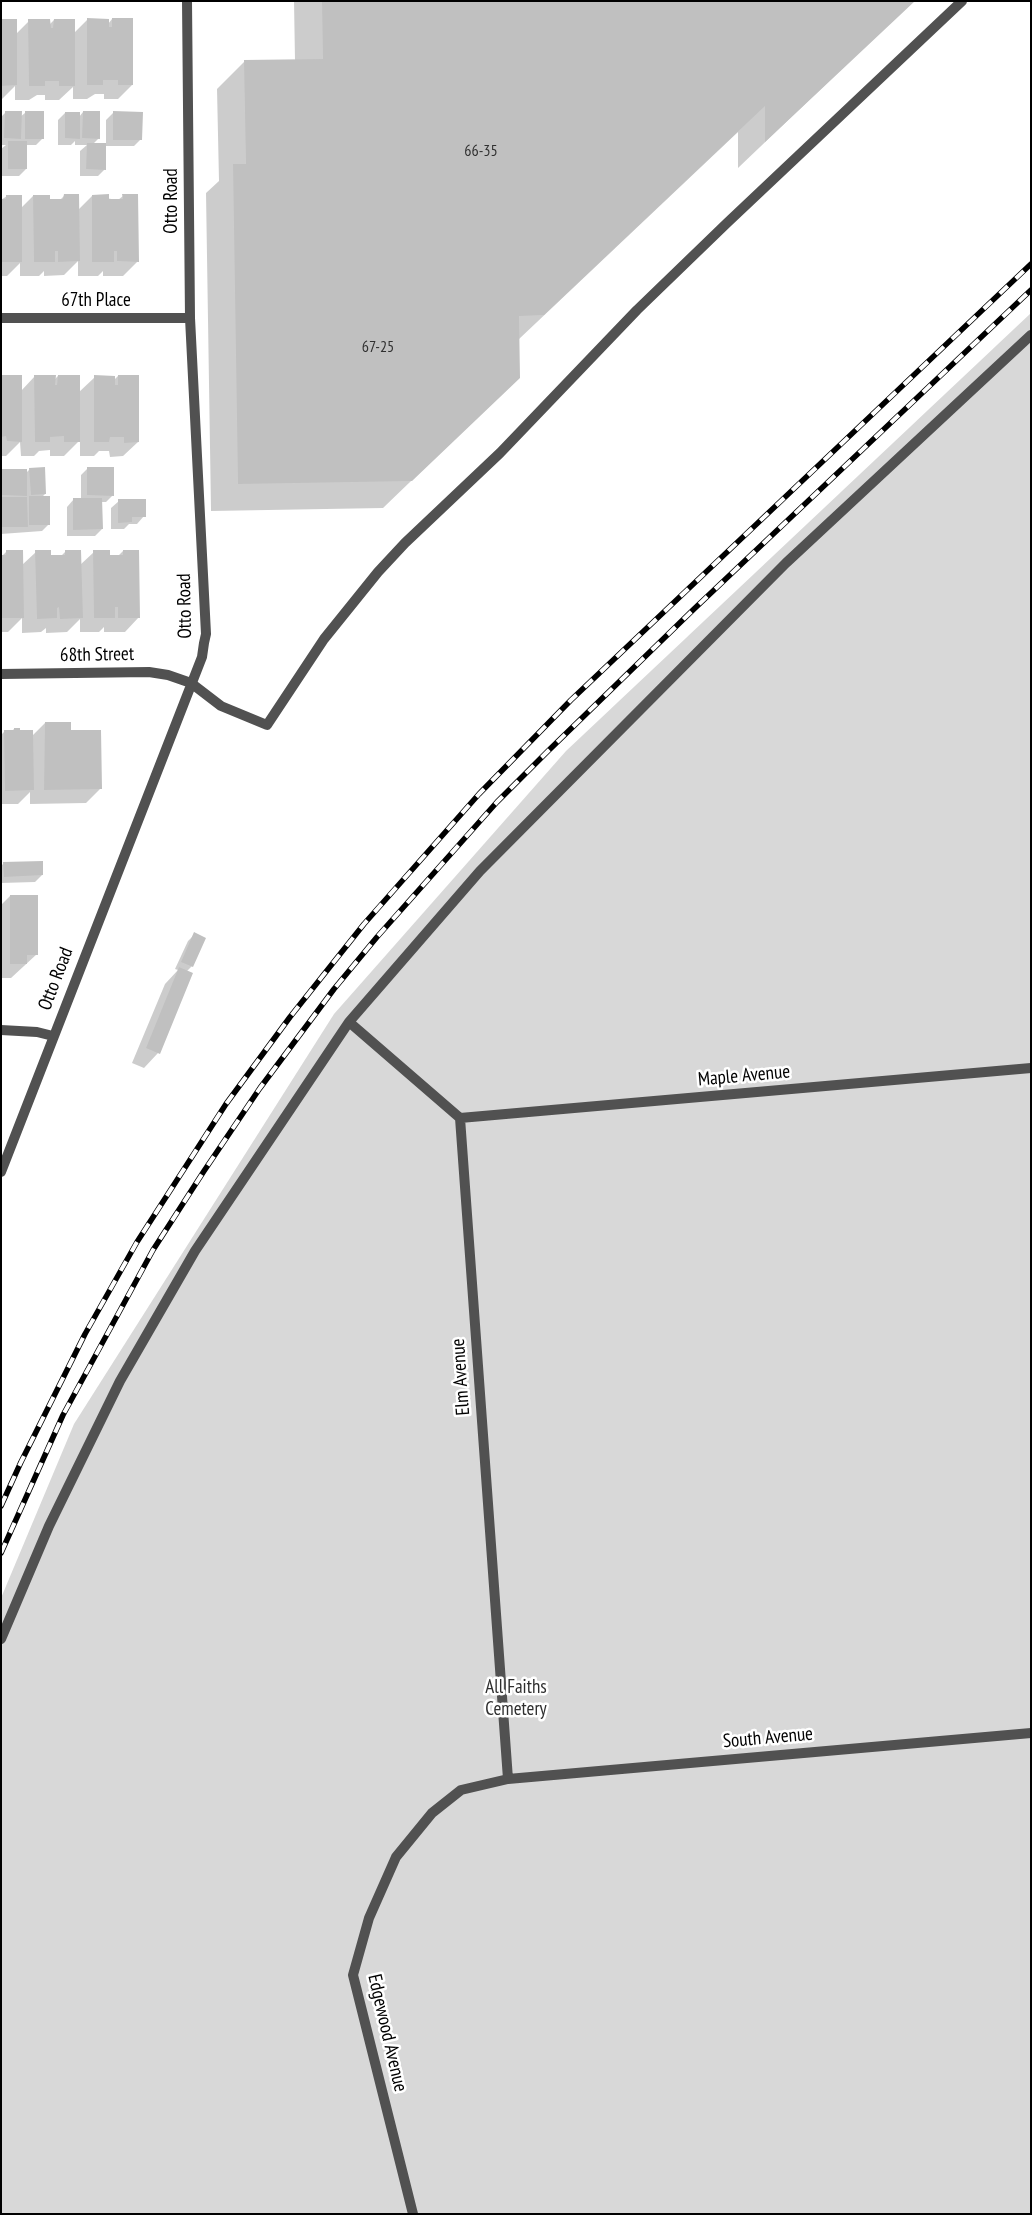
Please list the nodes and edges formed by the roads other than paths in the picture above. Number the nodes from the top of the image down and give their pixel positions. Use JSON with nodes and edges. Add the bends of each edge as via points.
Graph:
{"nodes":[{"id":1,"x":187,"y":1,"type":"edge"},
{"id":2,"x":962,"y":1,"type":"edge"},
{"id":3,"x":1,"y":318,"type":"edge"},
{"id":4,"x":190,"y":318,"type":"junction"},
{"id":5,"x":1031,"y":335,"type":"edge"},
{"id":6,"x":1,"y":674,"type":"edge"},
{"id":7,"x":190,"y":683,"type":"junction"},
{"id":8,"x":349,"y":1022,"type":"junction"},
{"id":9,"x":1,"y":1030,"type":"edge"},
{"id":10,"x":53,"y":1036,"type":"junction"},
{"id":11,"x":1031,"y":1068,"type":"edge"},
{"id":12,"x":460,"y":1118,"type":"junction"},
{"id":13,"x":1,"y":1172,"type":"edge"},
{"id":14,"x":1,"y":1640,"type":"edge"},
{"id":15,"x":1031,"y":1733,"type":"edge"},
{"id":16,"x":508,"y":1778,"type":"junction"},
{"id":17,"x":413,"y":2214,"type":"edge"}],
"edges":[{"from":1,"to":4,"type":"street","name":"Otto Road"},
{"from":2,"to":7,"type":"street","name":"68th Street","via":[[720,229],[500,453],[405,543],[324,639],[266,725],[221,706]]},
{"from":3,"to":4,"type":"street","name":"67th Place"},
{"from":4,"to":7,"type":"street","name":"Otto Road","via":[[206,634],[202,657]]},
{"from":5,"to":8,"type":"street","via":[[779,570],[480,872]]},
{"from":6,"to":7,"type":"street","name":"68th Street","via":[[149,672]]},
{"from":7,"to":10,"type":"street","name":"Otto Road"},
{"from":8,"to":12,"type":"street"},
{"from":8,"to":14,"type":"street","via":[[195,1251],[120,1381],[49,1526]]},
{"from":9,"to":10,"type":"street"},
{"from":10,"to":13,"type":"street","name":"Otto Road"},
{"from":11,"to":12,"type":"street","name":"Maple Avenue"},
{"from":12,"to":16,"type":"street","name":"Elm Avenue"},
{"from":15,"to":16,"type":"street","name":"South Avenue"},
{"from":16,"to":17,"type":"street","name":"Edgewood Avenue","via":[[461,1790],[432,1812],[396,1857],[369,1918],[353,1975]]}]}
